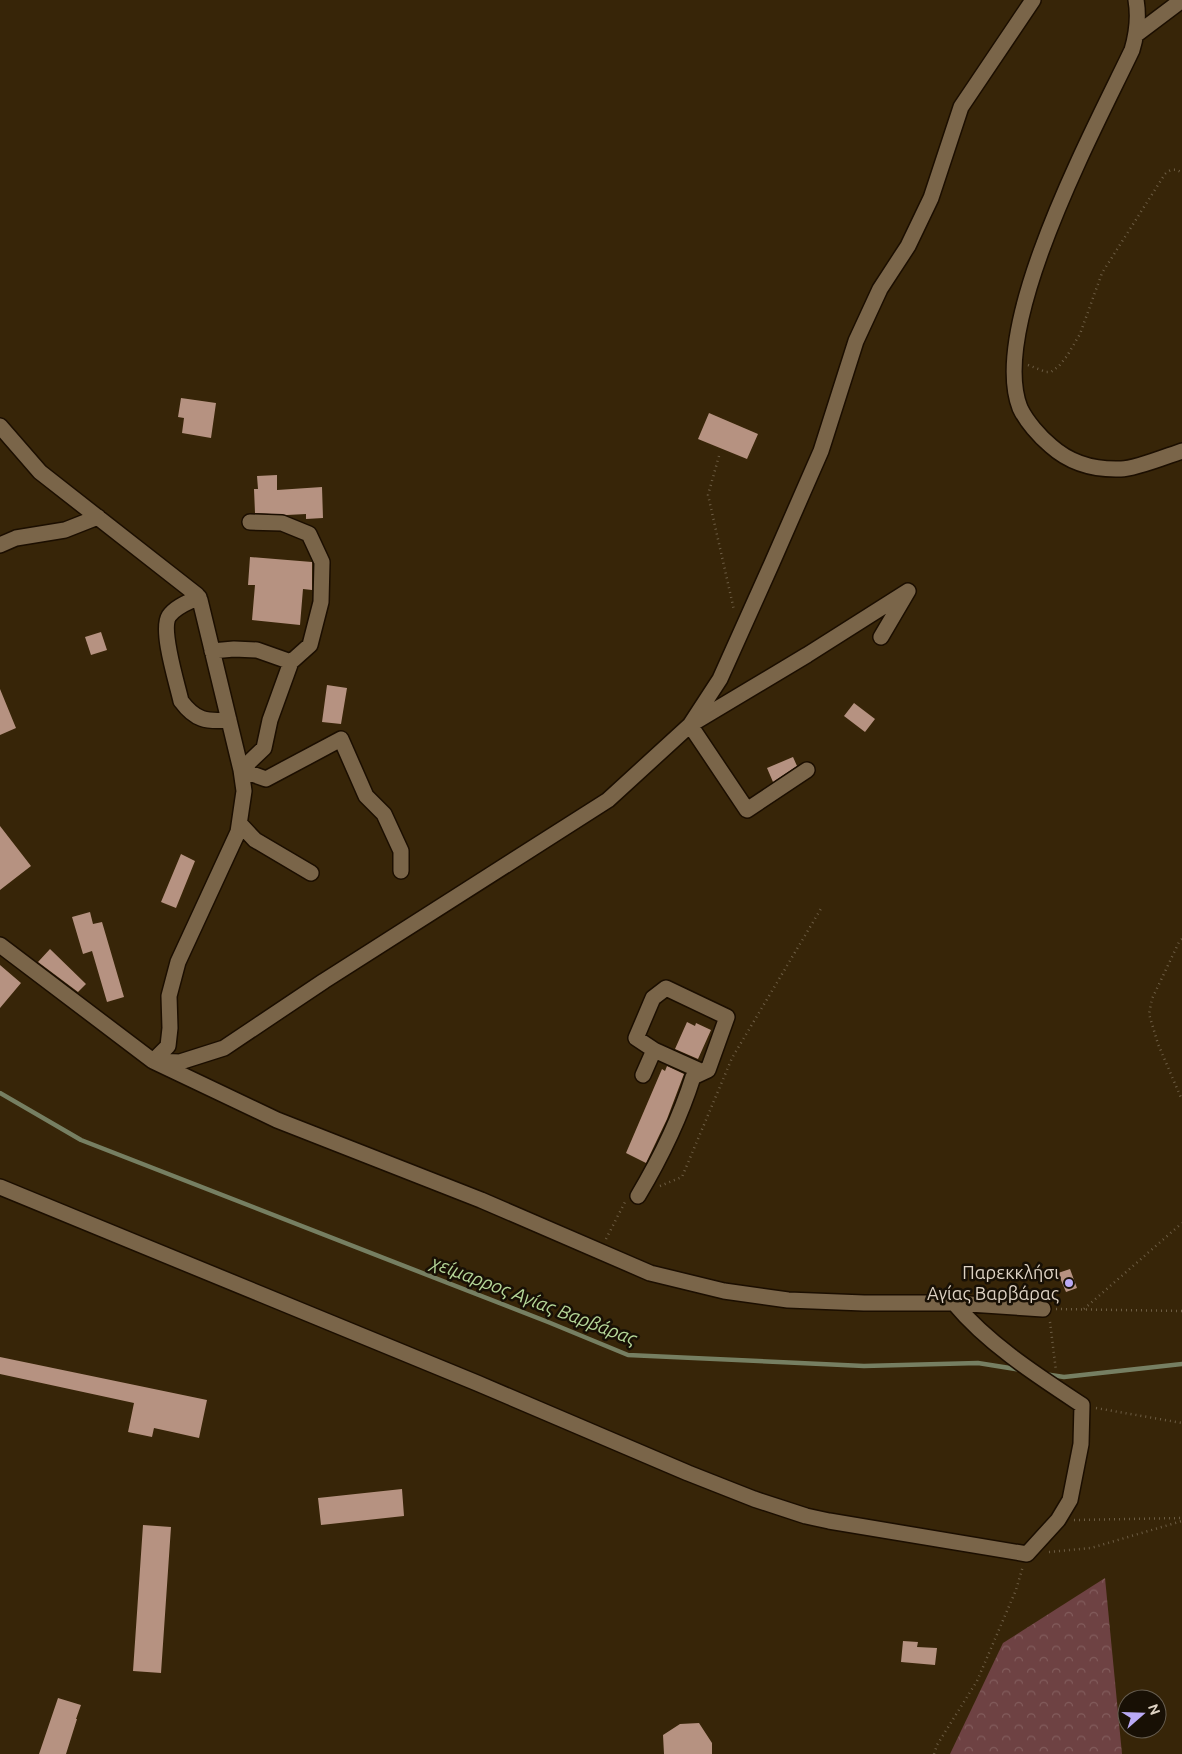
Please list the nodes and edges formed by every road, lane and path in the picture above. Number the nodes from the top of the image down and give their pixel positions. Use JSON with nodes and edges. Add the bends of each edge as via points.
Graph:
{"nodes":[{"id":1,"x":1032,"y":0,"type":"edge"},
{"id":2,"x":1136,"y":0,"type":"edge"},
{"id":3,"x":1182,"y":0,"type":"edge"},
{"id":4,"x":1137,"y":34,"type":"junction"},
{"id":5,"x":1182,"y":173,"type":"edge"},
{"id":6,"x":1014,"y":356,"type":"junction"},
{"id":7,"x":0,"y":426,"type":"edge"},
{"id":8,"x":1182,"y":450,"type":"edge"},
{"id":9,"x":719,"y":456,"type":"dead end"},
{"id":10,"x":98,"y":517,"type":"junction"},
{"id":11,"x":250,"y":522,"type":"dead end"},
{"id":12,"x":0,"y":545,"type":"edge"},
{"id":13,"x":199,"y":597,"type":"junction"},
{"id":14,"x":740,"y":635,"type":"junction"},
{"id":15,"x":881,"y":637,"type":"dead end"},
{"id":16,"x":212,"y":651,"type":"junction"},
{"id":17,"x":291,"y":662,"type":"junction"},
{"id":18,"x":229,"y":720,"type":"junction"},
{"id":19,"x":690,"y":725,"type":"junction"},
{"id":20,"x":241,"y":770,"type":"junction"},
{"id":21,"x":807,"y":770,"type":"dead end"},
{"id":22,"x":240,"y":824,"type":"junction"},
{"id":23,"x":401,"y":871,"type":"dead end"},
{"id":24,"x":311,"y":873,"type":"dead end"},
{"id":25,"x":822,"y":907,"type":"dead end"},
{"id":26,"x":1182,"y":939,"type":"edge"},
{"id":27,"x":0,"y":945,"type":"edge"},
{"id":28,"x":654,"y":1050,"type":"junction"},
{"id":29,"x":153,"y":1061,"type":"junction"},
{"id":30,"x":703,"y":1072,"type":"junction"},
{"id":31,"x":643,"y":1075,"type":"dead end"},
{"id":32,"x":1182,"y":1100,"type":"edge"},
{"id":33,"x":0,"y":1187,"type":"edge"},
{"id":34,"x":638,"y":1196,"type":"junction"},
{"id":35,"x":1182,"y":1223,"type":"edge"},
{"id":36,"x":599,"y":1251,"type":"junction"},
{"id":37,"x":954,"y":1303,"type":"junction"},
{"id":38,"x":1043,"y":1309,"type":"junction"},
{"id":39,"x":1084,"y":1310,"type":"junction"},
{"id":40,"x":1182,"y":1311,"type":"edge"},
{"id":41,"x":1056,"y":1368,"type":"dead end"},
{"id":42,"x":1082,"y":1405,"type":"junction"},
{"id":43,"x":1182,"y":1423,"type":"edge"},
{"id":44,"x":1058,"y":1520,"type":"junction"},
{"id":45,"x":1182,"y":1520,"type":"edge"},
{"id":46,"x":1027,"y":1554,"type":"junction"},
{"id":47,"x":934,"y":1754,"type":"edge"}],
"edges":[{"from":1,"to":14,"type":"street","via":[[961,107],[931,198],[908,246],[880,289],[856,342],[821,451]]},
{"from":2,"to":4,"type":"street"},
{"from":3,"to":4,"type":"street"},
{"from":4,"to":6,"type":"street","via":[[1064,192],[1032,280]]},
{"from":5,"to":6,"type":"path","via":[[1172,170],[1165,174],[1102,273],[1080,334],[1059,366],[1046,372]]},
{"from":6,"to":8,"type":"street","via":[[1020,409],[1040,437],[1060,455],[1086,466],[1122,469]]},
{"from":7,"to":10,"type":"street","via":[[40,472]]},
{"from":9,"to":14,"type":"path","via":[[708,495]]},
{"from":10,"to":12,"type":"street","via":[[65,530],[16,538]]},
{"from":10,"to":13,"type":"street"},
{"from":11,"to":17,"type":"street","via":[[282,522],[309,534],[322,562],[321,602],[310,645]]},
{"from":13,"to":16,"type":"street"},
{"from":13,"to":18,"type":"street","via":[[177,608],[168,618],[165,632],[181,701],[187,709],[210,722]]},
{"from":14,"to":19,"type":"street","via":[[720,679]]},
{"from":15,"to":19,"type":"street","via":[[908,591]]},
{"from":16,"to":17,"type":"street","via":[[234,648],[257,650]]},
{"from":16,"to":18,"type":"street"},
{"from":17,"to":20,"type":"street","via":[[270,720],[264,748]]},
{"from":18,"to":20,"type":"street"},
{"from":19,"to":21,"type":"street","via":[[747,810]]},
{"from":19,"to":29,"type":"street","via":[[608,800],[224,1048],[180,1062]]},
{"from":20,"to":22,"type":"street","via":[[244,791]]},
{"from":20,"to":23,"type":"street","via":[[266,779],[341,739],[366,796],[384,814],[401,851]]},
{"from":22,"to":24,"type":"street","via":[[255,840]]},
{"from":22,"to":29,"type":"street","via":[[178,962],[168,996],[168,1046]]},
{"from":25,"to":34,"type":"path","via":[[732,1058],[682,1177]]},
{"from":26,"to":32,"type":"path","via":[[1156,991],[1149,1014]]},
{"from":27,"to":29,"type":"street"},
{"from":28,"to":30,"type":"street"},
{"from":28,"to":30,"type":"street","via":[[636,1038],[653,998],[666,988],[728,1017],[708,1070]]},
{"from":28,"to":31,"type":"street"},
{"from":29,"to":36,"type":"street","via":[[277,1120],[481,1200]]},
{"from":30,"to":34,"type":"street","via":[[693,1077],[655,1167]]},
{"from":33,"to":46,"type":"street","via":[[754,1499],[829,1521]]},
{"from":34,"to":36,"type":"path","via":[[626,1201]]},
{"from":35,"to":39,"type":"path"},
{"from":36,"to":37,"type":"street","via":[[650,1273],[751,1295],[864,1303]]},
{"from":37,"to":38,"type":"street"},
{"from":37,"to":42,"type":"street","via":[[992,1340]]},
{"from":38,"to":39,"type":"path"},
{"from":38,"to":41,"type":"path","via":[[1044,1322],[1050,1321]]},
{"from":39,"to":40,"type":"path"},
{"from":42,"to":43,"type":"path"},
{"from":42,"to":44,"type":"street","via":[[1081,1444],[1070,1500]]},
{"from":44,"to":45,"type":"path"},
{"from":44,"to":46,"type":"street"},
{"from":45,"to":46,"type":"path","via":[[1091,1548]]},
{"from":46,"to":47,"type":"path","via":[[1016,1590],[977,1681]]}]}
